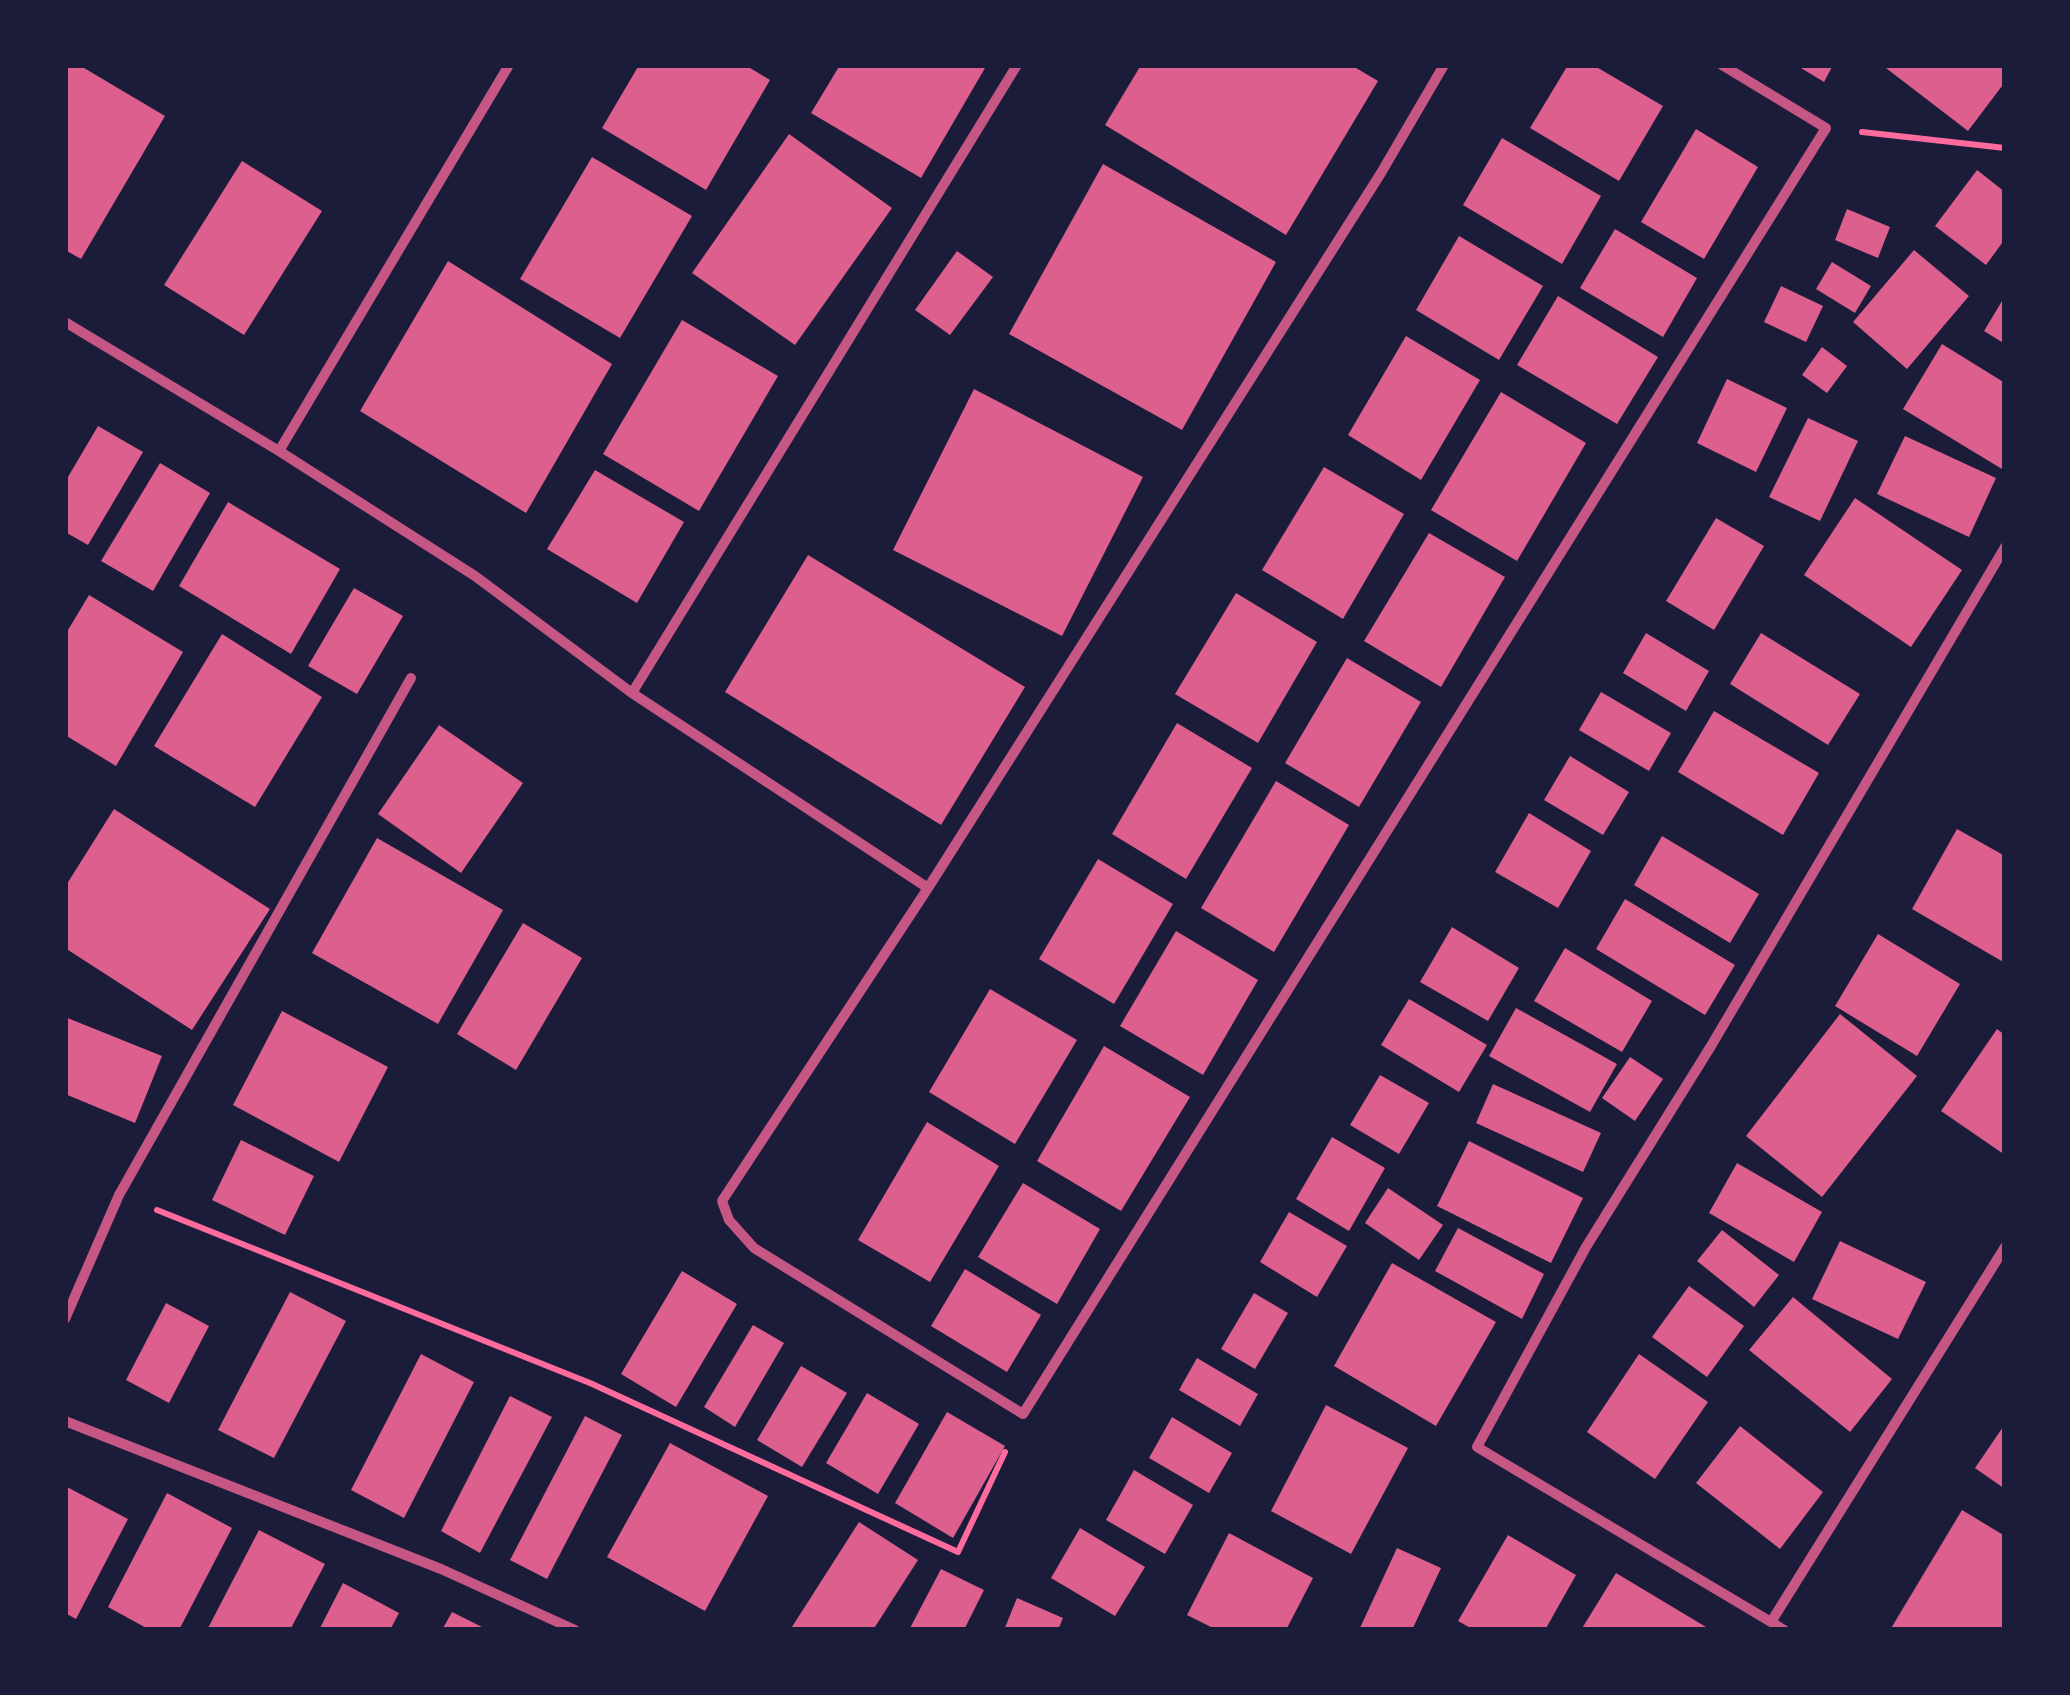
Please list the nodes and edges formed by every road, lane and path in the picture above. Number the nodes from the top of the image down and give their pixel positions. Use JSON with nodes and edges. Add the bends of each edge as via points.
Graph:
{"nodes":[{"id":1,"x":510,"y":65,"type":"edge"},
{"id":2,"x":1018,"y":65,"type":"edge"},
{"id":3,"x":1444,"y":65,"type":"edge"},
{"id":4,"x":1722,"y":65,"type":"edge"},
{"id":5,"x":1826,"y":128,"type":"junction"},
{"id":6,"x":2005,"y":148,"type":"edge"},
{"id":7,"x":65,"y":322,"type":"edge"},
{"id":8,"x":280,"y":451,"type":"junction"},
{"id":9,"x":2005,"y":546,"type":"edge"},
{"id":10,"x":411,"y":678,"type":"dead end"},
{"id":11,"x":632,"y":693,"type":"junction"},
{"id":12,"x":928,"y":888,"type":"junction"},
{"id":13,"x":118,"y":1194,"type":"junction"},
{"id":14,"x":2005,"y":1247,"type":"edge"},
{"id":15,"x":65,"y":1319,"type":"edge"},
{"id":16,"x":1023,"y":1414,"type":"junction"},
{"id":17,"x":65,"y":1421,"type":"edge"},
{"id":18,"x":1772,"y":1622,"type":"junction"},
{"id":19,"x":575,"y":1630,"type":"edge"},
{"id":20,"x":1784,"y":1630,"type":"edge"}],
"edges":[{"from":1,"to":8,"type":"street"},
{"from":2,"to":11,"type":"street"},
{"from":3,"to":12,"type":"street"},
{"from":4,"to":5,"type":"street"},
{"from":5,"to":6,"type":"path"},
{"from":5,"to":16,"type":"street"},
{"from":7,"to":8,"type":"street"},
{"from":8,"to":11,"type":"street","via":[[474,576]]},
{"from":9,"to":18,"type":"street","via":[[1586,1247],[1477,1447]]},
{"from":10,"to":13,"type":"street"},
{"from":11,"to":12,"type":"street"},
{"from":12,"to":16,"type":"street","via":[[722,1201],[754,1248]]},
{"from":13,"to":15,"type":"street"},
{"from":13,"to":16,"type":"path","via":[[590,1382],[958,1552]]},
{"from":14,"to":18,"type":"street"},
{"from":17,"to":19,"type":"street"},
{"from":18,"to":20,"type":"street"}]}
